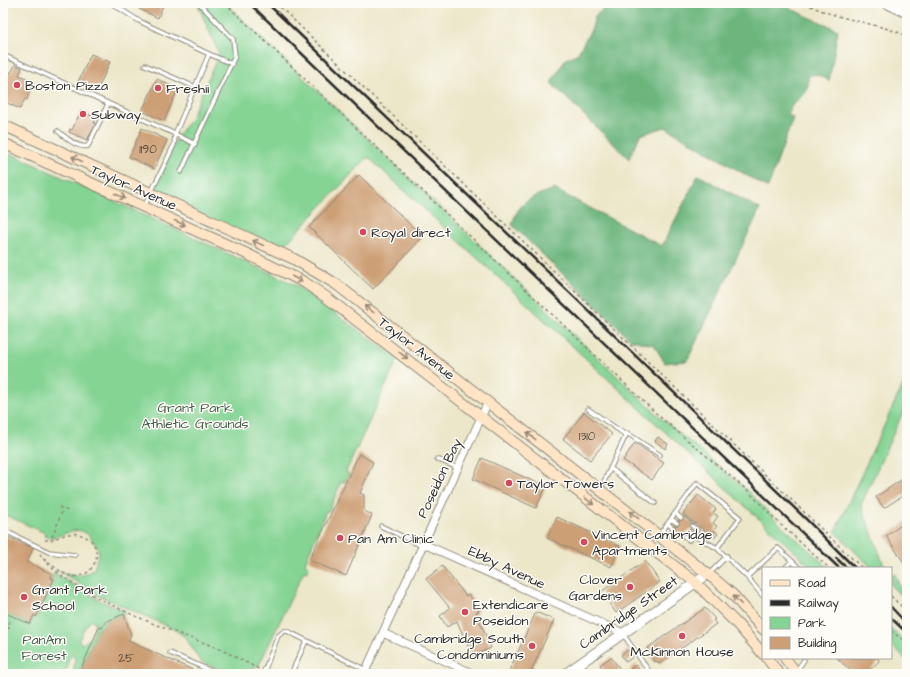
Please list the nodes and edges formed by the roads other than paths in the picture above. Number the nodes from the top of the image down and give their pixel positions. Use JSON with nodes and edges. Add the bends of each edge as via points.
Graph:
{"nodes":[{"id":1,"x":111,"y":3,"type":"edge"},
{"id":2,"x":199,"y":3,"type":"edge"},
{"id":3,"x":886,"y":3,"type":"edge"},
{"id":4,"x":907,"y":13,"type":"edge"},
{"id":5,"x":209,"y":54,"type":"junction"},
{"id":6,"x":3,"y":55,"type":"edge"},
{"id":7,"x":232,"y":64,"type":"junction"},
{"id":8,"x":144,"y":65,"type":"dead end"},
{"id":9,"x":195,"y":87,"type":"junction"},
{"id":10,"x":108,"y":104,"type":"junction"},
{"id":11,"x":3,"y":126,"type":"edge"},
{"id":12,"x":58,"y":131,"type":"dead end"},
{"id":13,"x":175,"y":134,"type":"junction"},
{"id":14,"x":5,"y":144,"type":"edge"},
{"id":15,"x":195,"y":144,"type":"junction"},
{"id":16,"x":181,"y":172,"type":"dead end"},
{"id":17,"x":151,"y":194,"type":"junction"},
{"id":18,"x":144,"y":207,"type":"junction"},
{"id":19,"x":488,"y":402,"type":"junction"},
{"id":20,"x":588,"y":409,"type":"dead end"},
{"id":21,"x":482,"y":416,"type":"junction"},
{"id":22,"x":626,"y":435,"type":"junction"},
{"id":23,"x":660,"y":455,"type":"dead end"},
{"id":24,"x":437,"y":459,"type":"dead end"},
{"id":25,"x":458,"y":468,"type":"junction"},
{"id":26,"x":610,"y":468,"type":"junction"},
{"id":27,"x":600,"y":489,"type":"junction"},
{"id":28,"x":655,"y":503,"type":"dead end"},
{"id":29,"x":675,"y":513,"type":"junction"},
{"id":30,"x":681,"y":518,"type":"dead end"},
{"id":31,"x":672,"y":519,"type":"junction"},
{"id":32,"x":677,"y":523,"type":"dead end"},
{"id":33,"x":668,"y":524,"type":"junction"},
{"id":34,"x":381,"y":526,"type":"dead end"},
{"id":35,"x":692,"y":526,"type":"dead end"},
{"id":36,"x":673,"y":528,"type":"dead end"},
{"id":37,"x":3,"y":530,"type":"edge"},
{"id":38,"x":688,"y":532,"type":"dead end"},
{"id":39,"x":659,"y":535,"type":"junction"},
{"id":40,"x":684,"y":536,"type":"dead end"},
{"id":41,"x":693,"y":536,"type":"junction"},
{"id":42,"x":423,"y":545,"type":"junction"},
{"id":43,"x":718,"y":548,"type":"junction"},
{"id":44,"x":74,"y":555,"type":"dead end"},
{"id":45,"x":727,"y":556,"type":"junction"},
{"id":46,"x":792,"y":561,"type":"junction"},
{"id":47,"x":787,"y":567,"type":"edge"},
{"id":48,"x":798,"y":567,"type":"edge"},
{"id":49,"x":708,"y":574,"type":"junction"},
{"id":50,"x":747,"y":577,"type":"junction"},
{"id":51,"x":695,"y":582,"type":"junction"},
{"id":52,"x":762,"y":593,"type":"edge"},
{"id":53,"x":762,"y":624,"type":"edge"},
{"id":54,"x":383,"y":633,"type":"junction"},
{"id":55,"x":623,"y":633,"type":"junction"},
{"id":56,"x":306,"y":641,"type":"junction"},
{"id":57,"x":170,"y":653,"type":"dead end"},
{"id":58,"x":762,"y":653,"type":"edge"},
{"id":59,"x":768,"y":659,"type":"edge"},
{"id":60,"x":786,"y":659,"type":"edge"},
{"id":61,"x":804,"y":660,"type":"dead end"},
{"id":62,"x":577,"y":670,"type":"edge"},
{"id":63,"x":365,"y":672,"type":"edge"},
{"id":64,"x":218,"y":674,"type":"edge"},
{"id":65,"x":263,"y":674,"type":"edge"},
{"id":66,"x":291,"y":674,"type":"edge"},
{"id":67,"x":474,"y":674,"type":"edge"},
{"id":68,"x":565,"y":674,"type":"edge"},
{"id":69,"x":651,"y":674,"type":"edge"},
{"id":70,"x":778,"y":674,"type":"edge"},
{"id":71,"x":797,"y":674,"type":"edge"},
{"id":72,"x":800,"y":674,"type":"edge"}],
"edges":[{"from":1,"to":5,"type":"lane","via":[[139,21]]},
{"from":2,"to":7,"type":"lane","via":[[233,39],[235,56]]},
{"from":3,"to":4,"type":"street"},
{"from":5,"to":7,"type":"lane"},
{"from":5,"to":9,"type":"lane"},
{"from":6,"to":10,"type":"lane"},
{"from":7,"to":15,"type":"lane"},
{"from":8,"to":9,"type":"lane"},
{"from":9,"to":13,"type":"lane"},
{"from":10,"to":12,"type":"lane","via":[[88,146],[81,146]]},
{"from":10,"to":13,"type":"lane"},
{"from":17,"to":11,"type":"main road","name":"Taylor Avenue","one_way":true},
{"from":13,"to":15,"type":"lane"},
{"from":13,"to":17,"type":"lane","via":[[174,145]]},
{"from":14,"to":18,"type":"main road","name":"Taylor Avenue","one_way":true},
{"from":15,"to":16,"type":"lane"},
{"from":17,"to":18,"type":"lane"},
{"from":19,"to":17,"type":"main road","name":"Taylor Avenue","one_way":true,"via":[[325,277],[294,259]]},
{"from":18,"to":21,"type":"main road","name":"Taylor Avenue","one_way":true,"via":[[304,282],[350,314]]},
{"from":19,"to":21,"type":"street","name":"Poseidon Bay"},
{"from":27,"to":19,"type":"main road","name":"Taylor Avenue","one_way":true},
{"from":20,"to":22,"type":"lane"},
{"from":21,"to":25,"type":"street","name":"Poseidon Bay"},
{"from":21,"to":51,"type":"main road","name":"Taylor Avenue","one_way":true},
{"from":22,"to":23,"type":"lane","via":[[627,433]]},
{"from":22,"to":26,"type":"lane"},
{"from":24,"to":25,"type":"lane"},
{"from":25,"to":42,"type":"street","name":"Poseidon Bay"},
{"from":26,"to":27,"type":"lane"},
{"from":26,"to":28,"type":"lane"},
{"from":39,"to":27,"type":"main road","name":"Taylor Avenue","one_way":true},
{"from":29,"to":30,"type":"lane"},
{"from":29,"to":31,"type":"lane"},
{"from":29,"to":43,"type":"lane","via":[[697,483],[740,518]]},
{"from":31,"to":32,"type":"lane"},
{"from":31,"to":33,"type":"lane"},
{"from":33,"to":36,"type":"lane"},
{"from":33,"to":39,"type":"lane"},
{"from":34,"to":42,"type":"lane"},
{"from":35,"to":41,"type":"lane","via":[[697,530]]},
{"from":37,"to":44,"type":"lane","via":[[35,546],[59,554]]},
{"from":38,"to":41,"type":"lane"},
{"from":39,"to":49,"type":"main road","name":"Taylor Avenue"},
{"from":40,"to":41,"type":"lane","via":[[689,540]]},
{"from":41,"to":43,"type":"lane"},
{"from":42,"to":54,"type":"street","name":"Poseidon Bay"},
{"from":42,"to":55,"type":"street","name":"Ebby Avenue"},
{"from":43,"to":45,"type":"lane"},
{"from":45,"to":49,"type":"lane"},
{"from":45,"to":50,"type":"lane"},
{"from":46,"to":47,"type":"lane"},
{"from":46,"to":48,"type":"lane"},
{"from":46,"to":50,"type":"lane","via":[[778,548]]},
{"from":49,"to":51,"type":"street","name":"Cambridge Street"},
{"from":53,"to":49,"type":"main road","name":"Taylor Avenue","one_way":true},
{"from":50,"to":52,"type":"lane"},
{"from":51,"to":55,"type":"street","name":"Cambridge Street"},
{"from":51,"to":58,"type":"main road","name":"Taylor Avenue"},
{"from":54,"to":63,"type":"street","name":"Poseidon Bay"},
{"from":54,"to":67,"type":"street"},
{"from":55,"to":62,"type":"street","name":"Cambridge Street"},
{"from":55,"to":69,"type":"lane"},
{"from":56,"to":63,"type":"lane"},
{"from":56,"to":65,"type":"lane","via":[[284,631],[278,636]]},
{"from":56,"to":66,"type":"lane"},
{"from":57,"to":64,"type":"lane"},
{"from":59,"to":70,"type":"main road"},
{"from":60,"to":71,"type":"main road"},
{"from":61,"to":72,"type":"lane","via":[[799,667]]},
{"from":62,"to":68,"type":"street","name":"Cambridge Street"}]}
